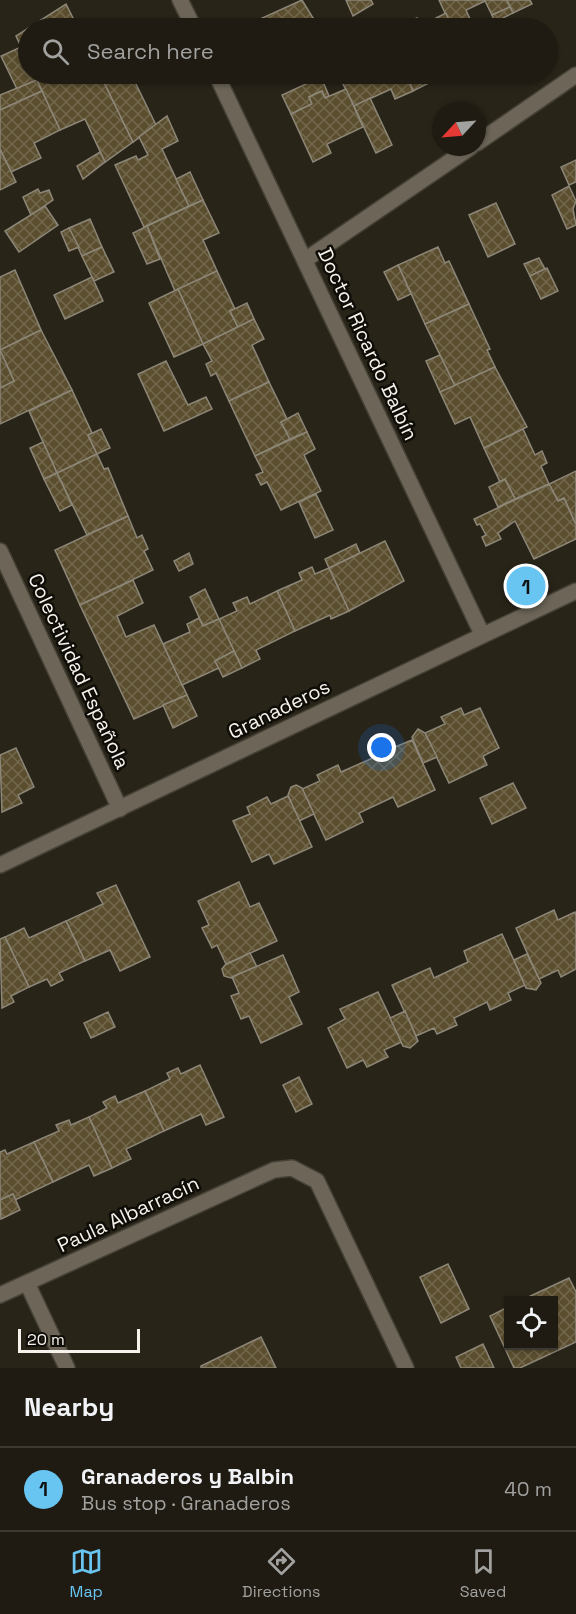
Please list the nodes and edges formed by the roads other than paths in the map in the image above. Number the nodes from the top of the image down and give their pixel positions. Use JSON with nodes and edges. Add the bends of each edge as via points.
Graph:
{"nodes":[{"id":1,"x":180,"y":0,"type":"edge"},
{"id":2,"x":189,"y":18,"type":"edge"},
{"id":3,"x":576,"y":75,"type":"edge"},
{"id":4,"x":221,"y":84,"type":"edge"},
{"id":5,"x":486,"y":137,"type":"edge"},
{"id":6,"x":458,"y":156,"type":"edge"},
{"id":7,"x":305,"y":260,"type":"junction"},
{"id":8,"x":0,"y":551,"type":"edge"},
{"id":9,"x":576,"y":591,"type":"edge"},
{"id":10,"x":482,"y":634,"type":"junction"},
{"id":11,"x":120,"y":809,"type":"junction"},
{"id":12,"x":0,"y":865,"type":"edge"},
{"id":13,"x":27,"y":1283,"type":"junction"},
{"id":14,"x":0,"y":1295,"type":"edge"},
{"id":15,"x":67,"y":1368,"type":"edge"},
{"id":16,"x":406,"y":1368,"type":"edge"}],
"edges":[{"from":1,"to":2,"type":"street"},
{"from":3,"to":5,"type":"street"},
{"from":4,"to":7,"type":"street","name":"Doctor Ricardo Balbín"},
{"from":6,"to":7,"type":"street"},
{"from":7,"to":10,"type":"street","name":"Doctor Ricardo Balbín"},
{"from":8,"to":11,"type":"street","name":"Colectividad Española"},
{"from":9,"to":10,"type":"street","name":"Granaderos"},
{"from":10,"to":11,"type":"street","name":"Granaderos"},
{"from":11,"to":12,"type":"street","name":"Granaderos"},
{"from":13,"to":14,"type":"street","name":"Paula Albarracín"},
{"from":13,"to":15,"type":"street"},
{"from":13,"to":16,"type":"street","name":"Paula Albarracín","via":[[274,1170],[292,1168],[317,1181]]}]}
